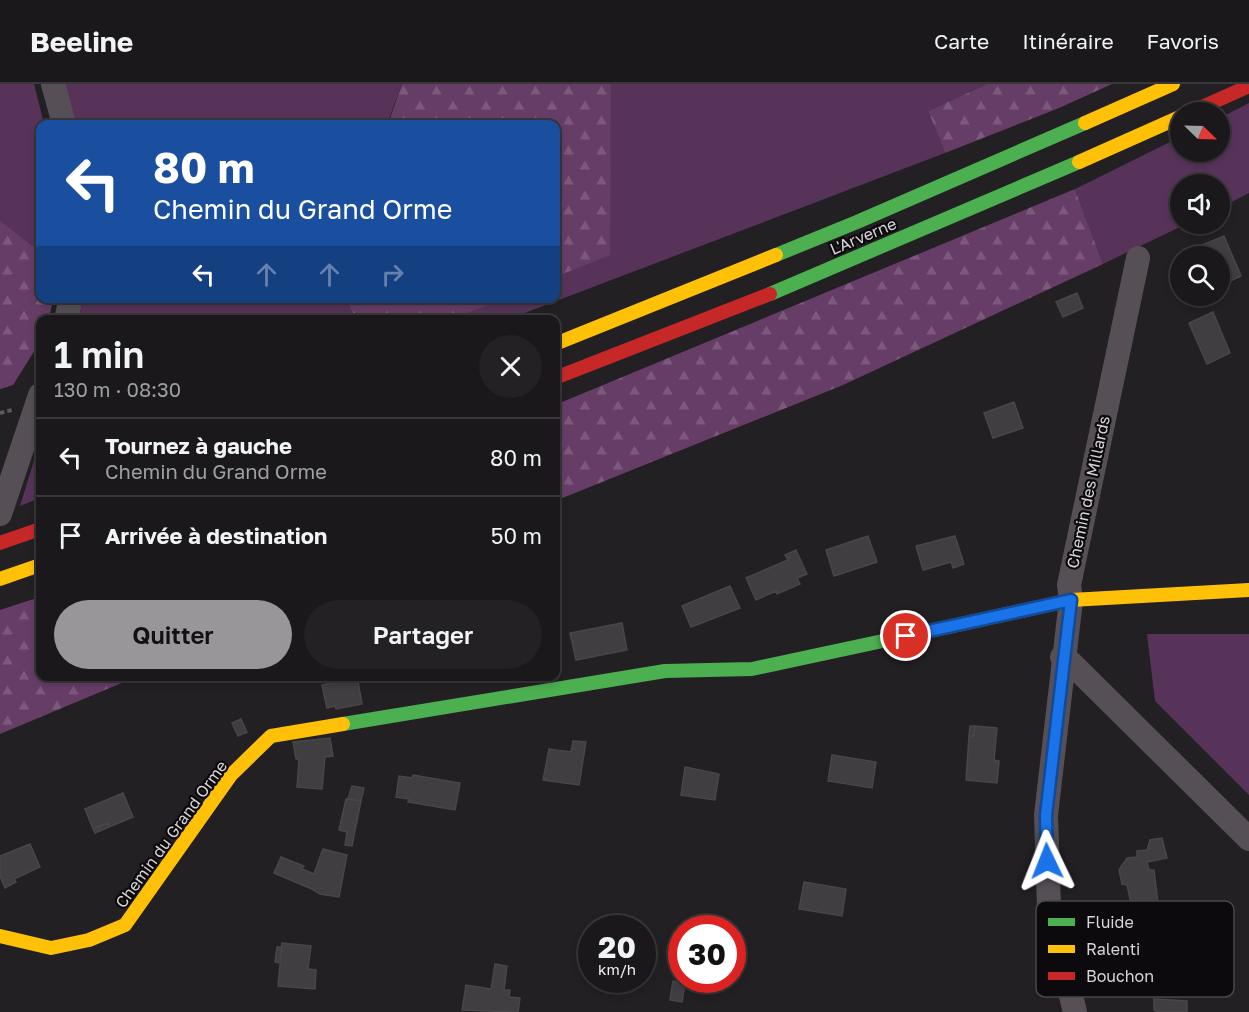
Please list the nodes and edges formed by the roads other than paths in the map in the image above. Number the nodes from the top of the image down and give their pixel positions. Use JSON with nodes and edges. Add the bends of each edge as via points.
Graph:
{"nodes":[{"id":1,"x":53,"y":84,"type":"edge"},
{"id":2,"x":1173,"y":84,"type":"edge"},
{"id":3,"x":1249,"y":86,"type":"edge"},
{"id":4,"x":1213,"y":102,"type":"edge"},
{"id":5,"x":63,"y":120,"type":"edge"},
{"id":6,"x":1170,"y":121,"type":"edge"},
{"id":7,"x":1138,"y":258,"type":"dead end"},
{"id":8,"x":560,"y":342,"type":"edge"},
{"id":9,"x":560,"y":376,"type":"edge"},
{"id":10,"x":36,"y":407,"type":"edge"},
{"id":11,"x":0,"y":514,"type":"edge"},
{"id":12,"x":36,"y":531,"type":"edge"},
{"id":13,"x":0,"y":543,"type":"edge"},
{"id":14,"x":36,"y":566,"type":"edge"},
{"id":15,"x":0,"y":579,"type":"edge"},
{"id":16,"x":1249,"y":590,"type":"edge"},
{"id":17,"x":1071,"y":600,"type":"junction"},
{"id":18,"x":1062,"y":657,"type":"junction"},
{"id":19,"x":1249,"y":839,"type":"edge"},
{"id":20,"x":1049,"y":901,"type":"edge"},
{"id":21,"x":0,"y":936,"type":"edge"},
{"id":22,"x":1071,"y":997,"type":"edge"},
{"id":23,"x":1075,"y":1012,"type":"edge"}],
"edges":[{"from":1,"to":5,"type":"street"},
{"from":2,"to":8,"type":"main road","name":"L'Arverne","via":[[857,222]]},
{"from":3,"to":4,"type":"main road"},
{"from":6,"to":9,"type":"main road","name":"L'Arverne","via":[[867,253]]},
{"from":7,"to":17,"type":"street","name":"Chemin des Millards","via":[[1069,585]]},
{"from":10,"to":11,"type":"street"},
{"from":12,"to":13,"type":"main road"},
{"from":14,"to":15,"type":"main road"},
{"from":16,"to":17,"type":"main road","name":"Chemin du Grand Orme"},
{"from":17,"to":18,"type":"street","name":"Chemin des Millards"},
{"from":17,"to":21,"type":"main road","name":"Chemin du Grand Orme","via":[[752,669],[665,671],[271,736],[231,775],[125,925],[89,940],[51,948]]},
{"from":18,"to":19,"type":"street"},
{"from":18,"to":20,"type":"street","name":"Chemin des Millards","via":[[1046,815]]},
{"from":22,"to":23,"type":"street","name":"Chemin des Millards"}]}
